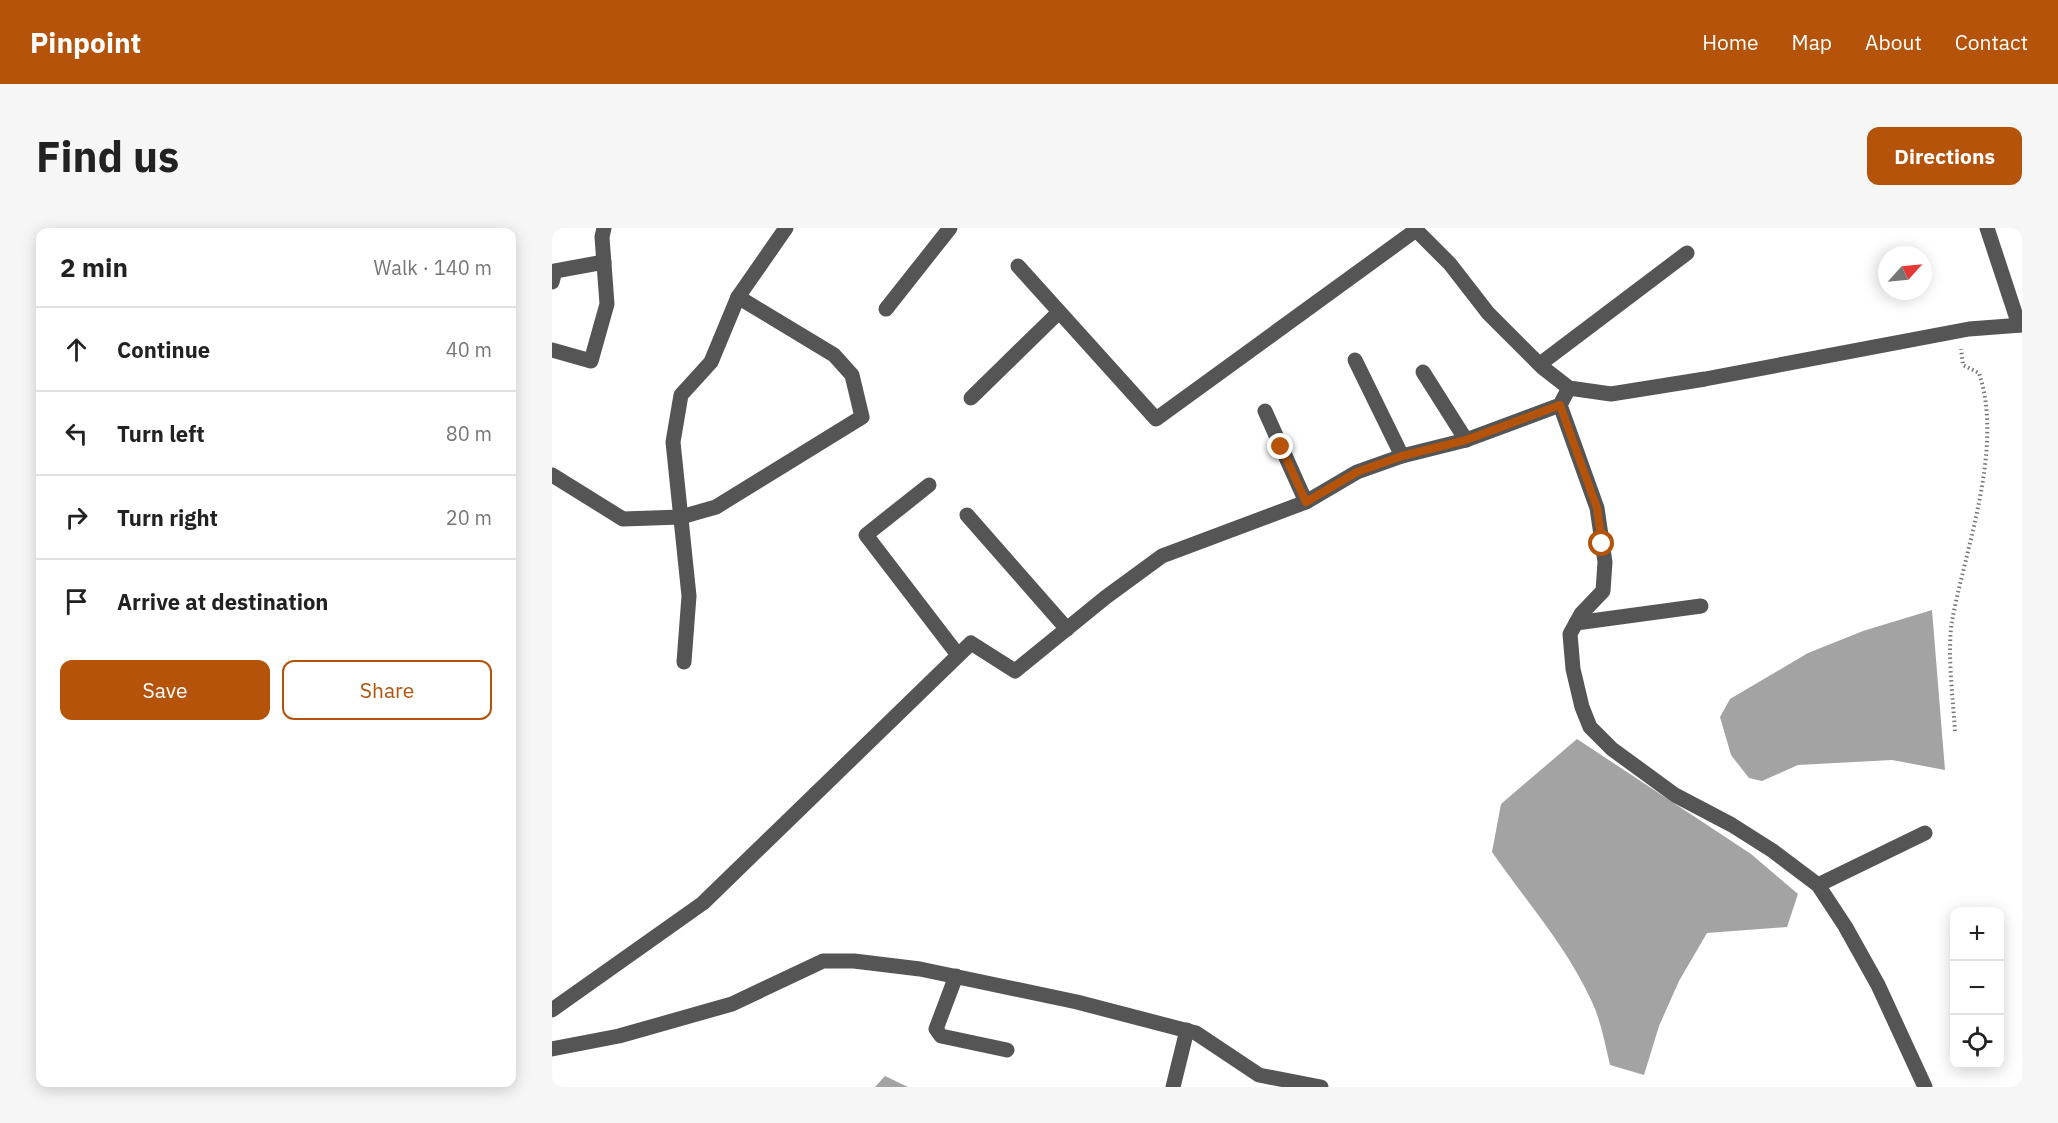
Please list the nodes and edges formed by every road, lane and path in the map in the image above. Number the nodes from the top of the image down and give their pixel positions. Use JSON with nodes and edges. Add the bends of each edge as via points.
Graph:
{"nodes":[{"id":1,"x":604,"y":228,"type":"edge"},
{"id":2,"x":786,"y":228,"type":"edge"},
{"id":3,"x":950,"y":228,"type":"edge"},
{"id":4,"x":1987,"y":228,"type":"edge"},
{"id":5,"x":1415,"y":229,"type":"edge"},
{"id":6,"x":1687,"y":253,"type":"dead end"},
{"id":7,"x":604,"y":262,"type":"junction"},
{"id":8,"x":1018,"y":267,"type":"dead end"},
{"id":9,"x":552,"y":282,"type":"edge"},
{"id":10,"x":738,"y":297,"type":"junction"},
{"id":11,"x":886,"y":309,"type":"dead end"},
{"id":12,"x":1059,"y":312,"type":"junction"},
{"id":13,"x":2021,"y":325,"type":"edge"},
{"id":14,"x":1959,"y":330,"type":"junction"},
{"id":15,"x":552,"y":350,"type":"edge"},
{"id":16,"x":1355,"y":360,"type":"dead end"},
{"id":17,"x":1540,"y":364,"type":"junction"},
{"id":18,"x":1423,"y":372,"type":"dead end"},
{"id":19,"x":1569,"y":388,"type":"junction"},
{"id":20,"x":971,"y":398,"type":"dead end"},
{"id":21,"x":1560,"y":405,"type":"junction"},
{"id":22,"x":1265,"y":411,"type":"dead end"},
{"id":23,"x":1466,"y":440,"type":"junction"},
{"id":24,"x":1402,"y":456,"type":"junction"},
{"id":25,"x":552,"y":475,"type":"edge"},
{"id":26,"x":929,"y":485,"type":"dead end"},
{"id":27,"x":1306,"y":502,"type":"junction"},
{"id":28,"x":967,"y":514,"type":"dead end"},
{"id":29,"x":681,"y":517,"type":"junction"},
{"id":30,"x":1701,"y":606,"type":"dead end"},
{"id":31,"x":1576,"y":623,"type":"junction"},
{"id":32,"x":1067,"y":629,"type":"junction"},
{"id":33,"x":958,"y":655,"type":"junction"},
{"id":34,"x":684,"y":662,"type":"dead end"},
{"id":35,"x":1955,"y":731,"type":"dead end"},
{"id":36,"x":1925,"y":833,"type":"dead end"},
{"id":37,"x":1818,"y":885,"type":"junction"},
{"id":38,"x":956,"y":976,"type":"junction"},
{"id":39,"x":552,"y":1010,"type":"edge"},
{"id":40,"x":1187,"y":1030,"type":"junction"},
{"id":41,"x":552,"y":1049,"type":"edge"},
{"id":42,"x":1007,"y":1050,"type":"dead end"},
{"id":43,"x":1173,"y":1087,"type":"edge"},
{"id":44,"x":1321,"y":1087,"type":"edge"},
{"id":45,"x":1924,"y":1087,"type":"edge"}],
"edges":[{"from":1,"to":7,"type":"street"},
{"from":2,"to":10,"type":"street"},
{"from":3,"to":11,"type":"street"},
{"from":4,"to":13,"type":"street"},
{"from":5,"to":12,"type":"street","via":[[1156,419]]},
{"from":5,"to":17,"type":"street","via":[[1450,264],[1488,313]]},
{"from":6,"to":17,"type":"street"},
{"from":7,"to":9,"type":"street","via":[[555,271]]},
{"from":7,"to":15,"type":"street","via":[[607,304],[591,361]]},
{"from":8,"to":12,"type":"street"},
{"from":10,"to":29,"type":"street","via":[[711,362],[681,395],[673,442]]},
{"from":10,"to":29,"type":"street","via":[[834,355],[852,375],[862,417],[716,507]]},
{"from":12,"to":20,"type":"street"},
{"from":13,"to":14,"type":"street"},
{"from":14,"to":19,"type":"street","via":[[1611,394]]},
{"from":14,"to":35,"type":"path","via":[[1963,365],[1979,373],[1985,392],[1988,452],[1952,623]]},
{"from":16,"to":24,"type":"street"},
{"from":17,"to":19,"type":"street"},
{"from":18,"to":23,"type":"street"},
{"from":19,"to":21,"type":"street"},
{"from":21,"to":23,"type":"street"},
{"from":21,"to":31,"type":"street","via":[[1597,508],[1605,562],[1603,591]]},
{"from":22,"to":27,"type":"street"},
{"from":23,"to":24,"type":"street"},
{"from":24,"to":27,"type":"street","via":[[1357,472]]},
{"from":25,"to":29,"type":"street","via":[[623,519]]},
{"from":26,"to":33,"type":"street","via":[[866,535]]},
{"from":27,"to":32,"type":"street","via":[[1162,556]]},
{"from":28,"to":32,"type":"street"},
{"from":29,"to":34,"type":"street","via":[[689,596]]},
{"from":30,"to":31,"type":"street"},
{"from":31,"to":37,"type":"street","via":[[1570,634],[1573,669],[1590,727],[1612,749],[1675,795],[1732,825]]},
{"from":32,"to":33,"type":"street","via":[[1015,670],[971,643]]},
{"from":33,"to":39,"type":"street","via":[[703,903]]},
{"from":36,"to":37,"type":"street"},
{"from":37,"to":45,"type":"street","via":[[1878,985]]},
{"from":38,"to":40,"type":"street"},
{"from":38,"to":41,"type":"street","via":[[865,962],[823,961],[732,1004],[619,1036]]},
{"from":38,"to":42,"type":"street","via":[[936,1029],[940,1036]]},
{"from":40,"to":43,"type":"street"},
{"from":40,"to":44,"type":"street","via":[[1259,1075]]}]}
